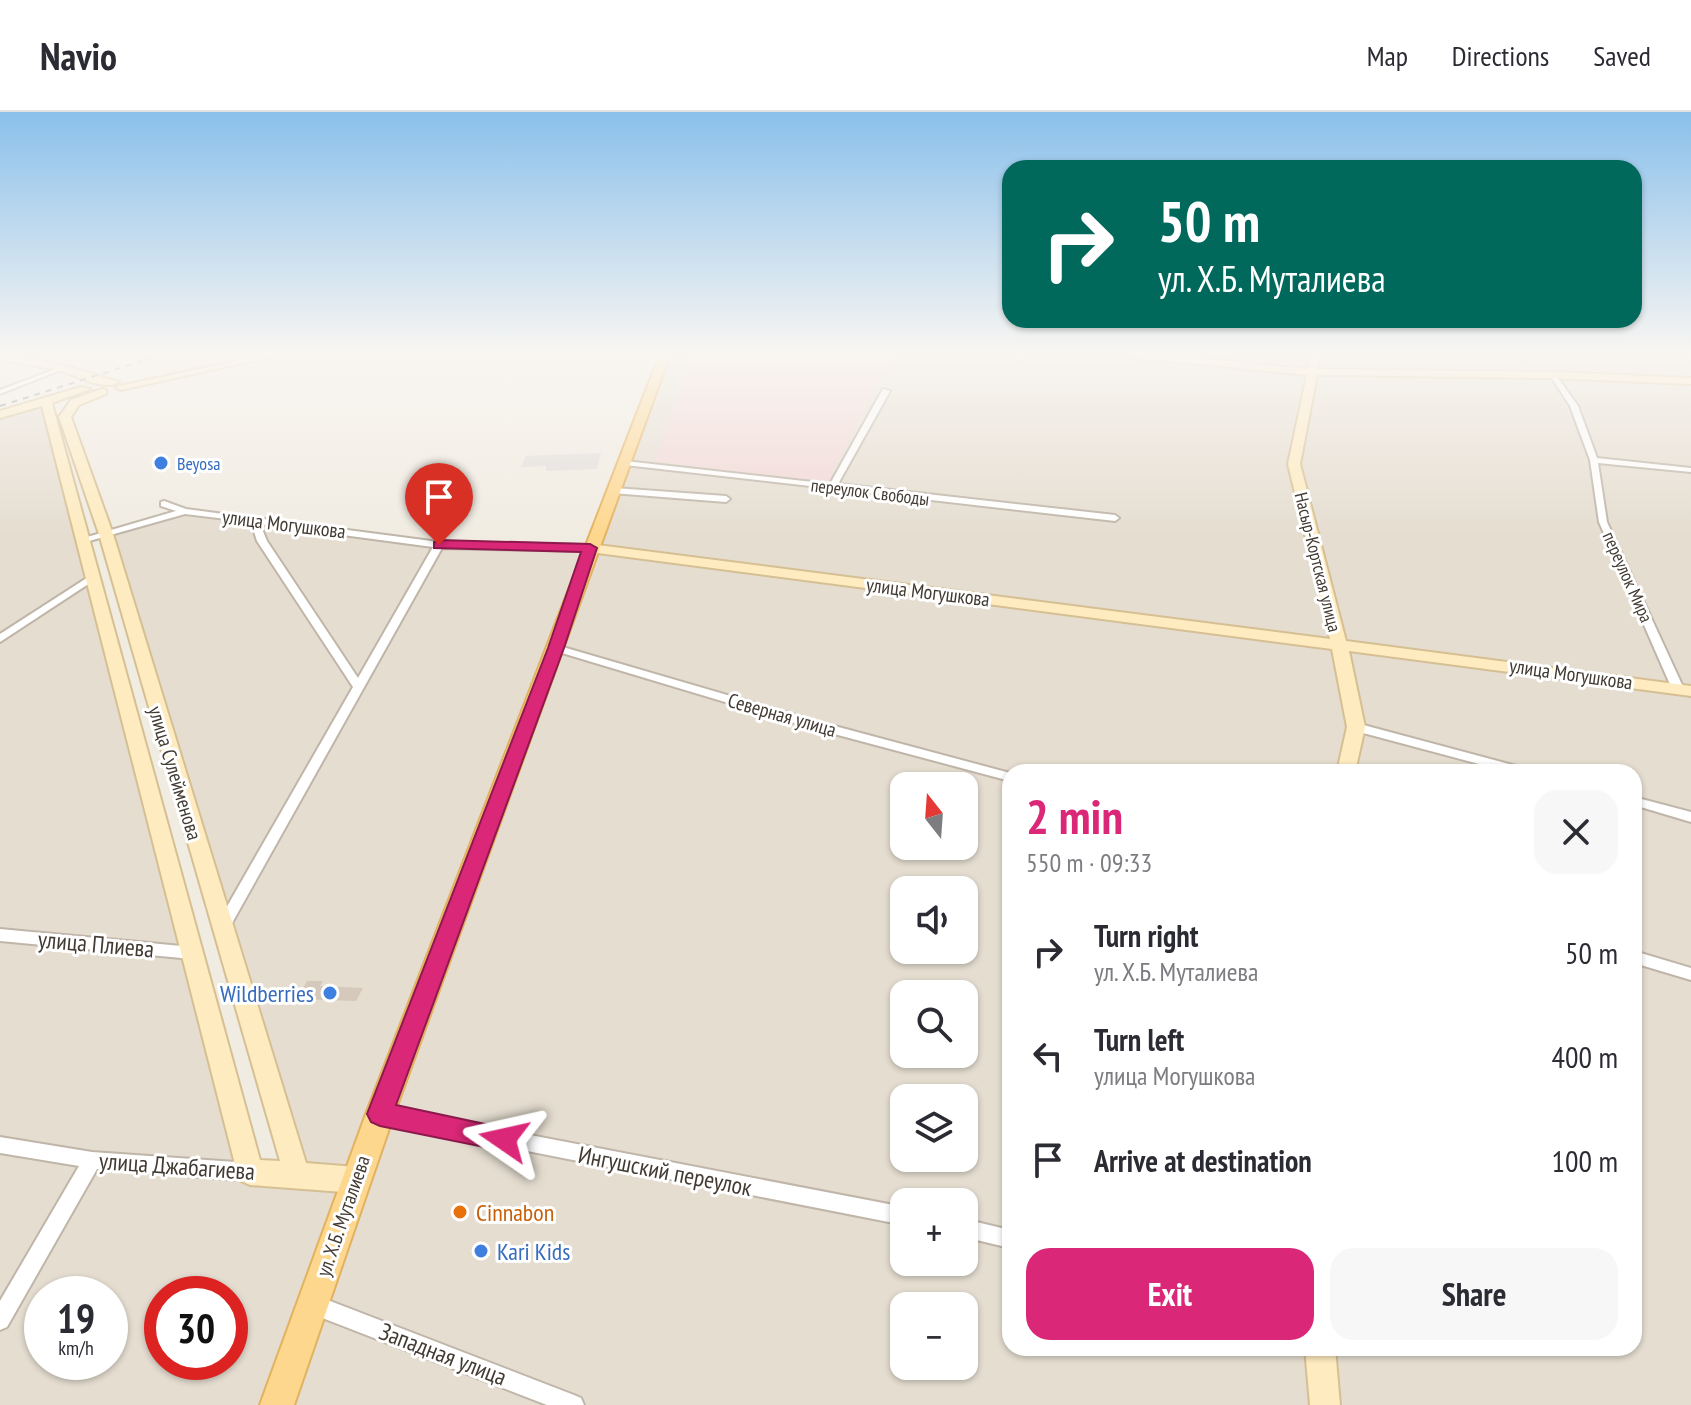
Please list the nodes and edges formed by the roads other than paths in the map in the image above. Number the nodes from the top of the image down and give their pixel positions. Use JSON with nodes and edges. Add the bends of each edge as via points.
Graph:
{"nodes":[{"id":1,"x":50,"y":414,"type":"edge"},
{"id":2,"x":66,"y":414,"type":"edge"},
{"id":3,"x":643,"y":414,"type":"edge"},
{"id":4,"x":873,"y":414,"type":"edge"},
{"id":5,"x":1303,"y":414,"type":"edge"},
{"id":6,"x":1577,"y":414,"type":"edge"},
{"id":7,"x":1594,"y":460,"type":"junction"},
{"id":8,"x":625,"y":463,"type":"junction"},
{"id":9,"x":1691,"y":470,"type":"edge"},
{"id":10,"x":832,"y":488,"type":"junction"},
{"id":11,"x":615,"y":491,"type":"junction"},
{"id":12,"x":726,"y":499,"type":"dead end"},
{"id":13,"x":164,"y":504,"type":"dead end"},
{"id":14,"x":185,"y":511,"type":"junction"},
{"id":15,"x":1115,"y":518,"type":"dead end"},
{"id":16,"x":255,"y":521,"type":"junction"},
{"id":17,"x":106,"y":534,"type":"junction"},
{"id":18,"x":82,"y":540,"type":"junction"},
{"id":19,"x":439,"y":545,"type":"junction"},
{"id":20,"x":590,"y":548,"type":"junction"},
{"id":21,"x":93,"y":577,"type":"junction"},
{"id":22,"x":0,"y":639,"type":"edge"},
{"id":23,"x":1339,"y":643,"type":"junction"},
{"id":24,"x":556,"y":648,"type":"junction"},
{"id":25,"x":358,"y":687,"type":"junction"},
{"id":26,"x":1684,"y":690,"type":"edge"},
{"id":27,"x":1356,"y":727,"type":"junction"},
{"id":28,"x":1348,"y":764,"type":"edge"},
{"id":29,"x":1494,"y":764,"type":"edge"},
{"id":30,"x":1002,"y":775,"type":"edge"},
{"id":31,"x":1642,"y":803,"type":"edge"},
{"id":32,"x":1691,"y":817,"type":"edge"},
{"id":33,"x":222,"y":928,"type":"junction"},
{"id":34,"x":0,"y":935,"type":"edge"},
{"id":35,"x":192,"y":953,"type":"junction"},
{"id":36,"x":1642,"y":959,"type":"edge"},
{"id":37,"x":1691,"y":974,"type":"edge"},
{"id":38,"x":380,"y":1114,"type":"junction"},
{"id":39,"x":0,"y":1145,"type":"edge"},
{"id":40,"x":92,"y":1160,"type":"junction"},
{"id":41,"x":250,"y":1172,"type":"junction"},
{"id":42,"x":297,"y":1176,"type":"junction"},
{"id":43,"x":356,"y":1180,"type":"junction"},
{"id":44,"x":890,"y":1213,"type":"edge"},
{"id":45,"x":978,"y":1231,"type":"edge"},
{"id":46,"x":1002,"y":1237,"type":"edge"},
{"id":47,"x":312,"y":1304,"type":"junction"},
{"id":48,"x":0,"y":1320,"type":"edge"},
{"id":49,"x":1318,"y":1356,"type":"edge"},
{"id":50,"x":277,"y":1405,"type":"edge"},
{"id":51,"x":574,"y":1405,"type":"edge"},
{"id":52,"x":1325,"y":1405,"type":"edge"}],
"edges":[{"from":1,"to":18,"type":"main road","name":"улица Сулейменова"},
{"from":2,"to":17,"type":"main road","name":"улица Сулейменова"},
{"from":3,"to":8,"type":"main road","name":"ул. Х.Б. Муталиева"},
{"from":4,"to":10,"type":"street"},
{"from":5,"to":23,"type":"main road","name":"Насыр-Кортская улица","via":[[1294,464]]},
{"from":6,"to":7,"type":"street","name":"переулок Мира"},
{"from":7,"to":9,"type":"street"},
{"from":7,"to":26,"type":"street","name":"переулок Мира","via":[[1603,522]]},
{"from":8,"to":10,"type":"street","name":"переулок Свободы"},
{"from":8,"to":11,"type":"main road","name":"ул. Х.Б. Муталиева"},
{"from":10,"to":15,"type":"street","name":"переулок Свободы"},
{"from":11,"to":12,"type":"street"},
{"from":11,"to":20,"type":"main road","name":"ул. Х.Б. Муталиева"},
{"from":13,"to":14,"type":"street","name":"улица Могушкова"},
{"from":14,"to":16,"type":"street","name":"улица Могушкова"},
{"from":14,"to":17,"type":"street"},
{"from":16,"to":19,"type":"street","name":"улица Могушкова"},
{"from":16,"to":25,"type":"street","via":[[262,541]]},
{"from":17,"to":18,"type":"street"},
{"from":17,"to":33,"type":"main road","name":"улица Сулейменова"},
{"from":18,"to":21,"type":"main road","name":"улица Сулейменова"},
{"from":19,"to":20,"type":"street","name":"улица Могушкова"},
{"from":19,"to":25,"type":"street"},
{"from":20,"to":23,"type":"main road","name":"улица Могушкова"},
{"from":20,"to":24,"type":"main road","name":"ул. Х.Б. Муталиева"},
{"from":21,"to":22,"type":"street"},
{"from":21,"to":35,"type":"main road","name":"улица Сулейменова"},
{"from":23,"to":26,"type":"main road","name":"улица Могушкова"},
{"from":23,"to":27,"type":"main road","name":"Насыр-Кортская улица"},
{"from":24,"to":30,"type":"street","name":"Северная улица"},
{"from":24,"to":38,"type":"main road","name":"ул. Х.Б. Муталиева"},
{"from":25,"to":33,"type":"street"},
{"from":27,"to":28,"type":"main road","name":"Насыр-Кортская улица"},
{"from":27,"to":29,"type":"street"},
{"from":31,"to":32,"type":"street"},
{"from":33,"to":42,"type":"main road","name":"улица Сулейменова"},
{"from":34,"to":35,"type":"street","name":"улица Плиева"},
{"from":35,"to":41,"type":"main road","name":"улица Сулейменова"},
{"from":36,"to":37,"type":"street"},
{"from":38,"to":43,"type":"main road","name":"ул. Х.Б. Муталиева"},
{"from":38,"to":44,"type":"street","name":"Ингушский переулок"},
{"from":39,"to":40,"type":"street","name":"улица Джабагиева"},
{"from":40,"to":41,"type":"street","name":"улица Джабагиева"},
{"from":40,"to":48,"type":"street"},
{"from":41,"to":42,"type":"main road","name":"улица Джабагиева"},
{"from":42,"to":43,"type":"main road","name":"улица Джабагиева"},
{"from":43,"to":47,"type":"main road","name":"ул. Х.Б. Муталиева"},
{"from":45,"to":46,"type":"street"},
{"from":47,"to":50,"type":"main road","name":"ул. Х.Б. Муталиева"},
{"from":47,"to":51,"type":"street","name":"Западная улица"},
{"from":49,"to":52,"type":"main road"}]}
